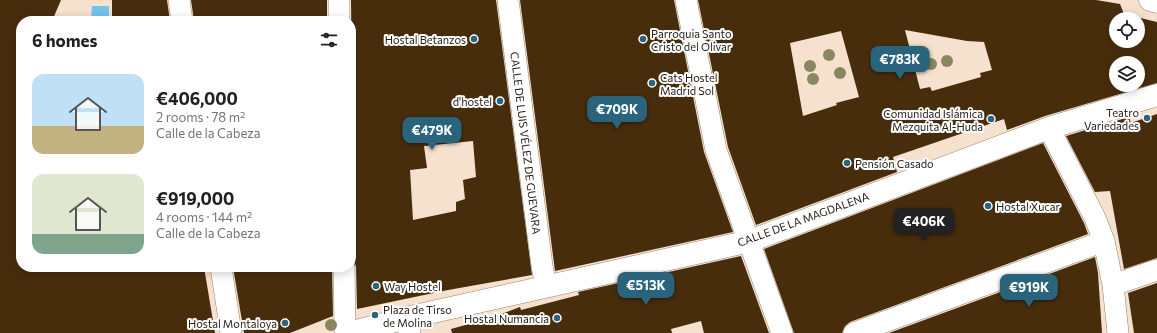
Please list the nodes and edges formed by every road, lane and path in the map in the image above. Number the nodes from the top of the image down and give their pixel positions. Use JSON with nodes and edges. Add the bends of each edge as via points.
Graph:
{"nodes":[{"id":1,"x":179,"y":0,"type":"edge"},
{"id":2,"x":339,"y":0,"type":"edge"},
{"id":3,"x":508,"y":0,"type":"edge"},
{"id":4,"x":686,"y":0,"type":"edge"},
{"id":5,"x":1150,"y":0,"type":"edge"},
{"id":6,"x":1157,"y":2,"type":"edge"},
{"id":7,"x":181,"y":16,"type":"edge"},
{"id":8,"x":339,"y":16,"type":"edge"},
{"id":9,"x":1157,"y":95,"type":"edge"},
{"id":10,"x":1050,"y":128,"type":"junction"},
{"id":11,"x":750,"y":241,"type":"junction"},
{"id":12,"x":1104,"y":241,"type":"junction"},
{"id":13,"x":1157,"y":270,"type":"edge"},
{"id":14,"x":221,"y":272,"type":"edge"},
{"id":15,"x":344,"y":272,"type":"edge"},
{"id":16,"x":1112,"y":284,"type":"junction"},
{"id":17,"x":546,"y":286,"type":"junction"},
{"id":18,"x":412,"y":322,"type":"edge"},
{"id":19,"x":231,"y":333,"type":"edge"},
{"id":20,"x":345,"y":333,"type":"edge"},
{"id":21,"x":349,"y":333,"type":"edge"},
{"id":22,"x":782,"y":333,"type":"edge"},
{"id":23,"x":854,"y":333,"type":"edge"},
{"id":24,"x":1118,"y":333,"type":"edge"}],
"edges":[{"from":1,"to":7,"type":"street"},
{"from":2,"to":8,"type":"street"},
{"from":3,"to":17,"type":"street","name":"CALLE DE LUIS VÉLEZ DE GUEVARA"},
{"from":4,"to":11,"type":"street","via":[[716,150]]},
{"from":5,"to":6,"type":"street"},
{"from":9,"to":10,"type":"street","name":"CALLE DE LA MAGDALENA"},
{"from":10,"to":11,"type":"street","name":"CALLE DE LA MAGDALENA"},
{"from":10,"to":12,"type":"street"},
{"from":11,"to":17,"type":"street","name":"CALLE DE LA MAGDALENA"},
{"from":11,"to":22,"type":"street"},
{"from":12,"to":16,"type":"street"},
{"from":12,"to":23,"type":"street"},
{"from":13,"to":16,"type":"street"},
{"from":14,"to":19,"type":"street"},
{"from":15,"to":20,"type":"street"},
{"from":16,"to":24,"type":"street"},
{"from":17,"to":18,"type":"street","name":"CALLE DE LA MAGDALENA"},
{"from":18,"to":21,"type":"street"}]}
